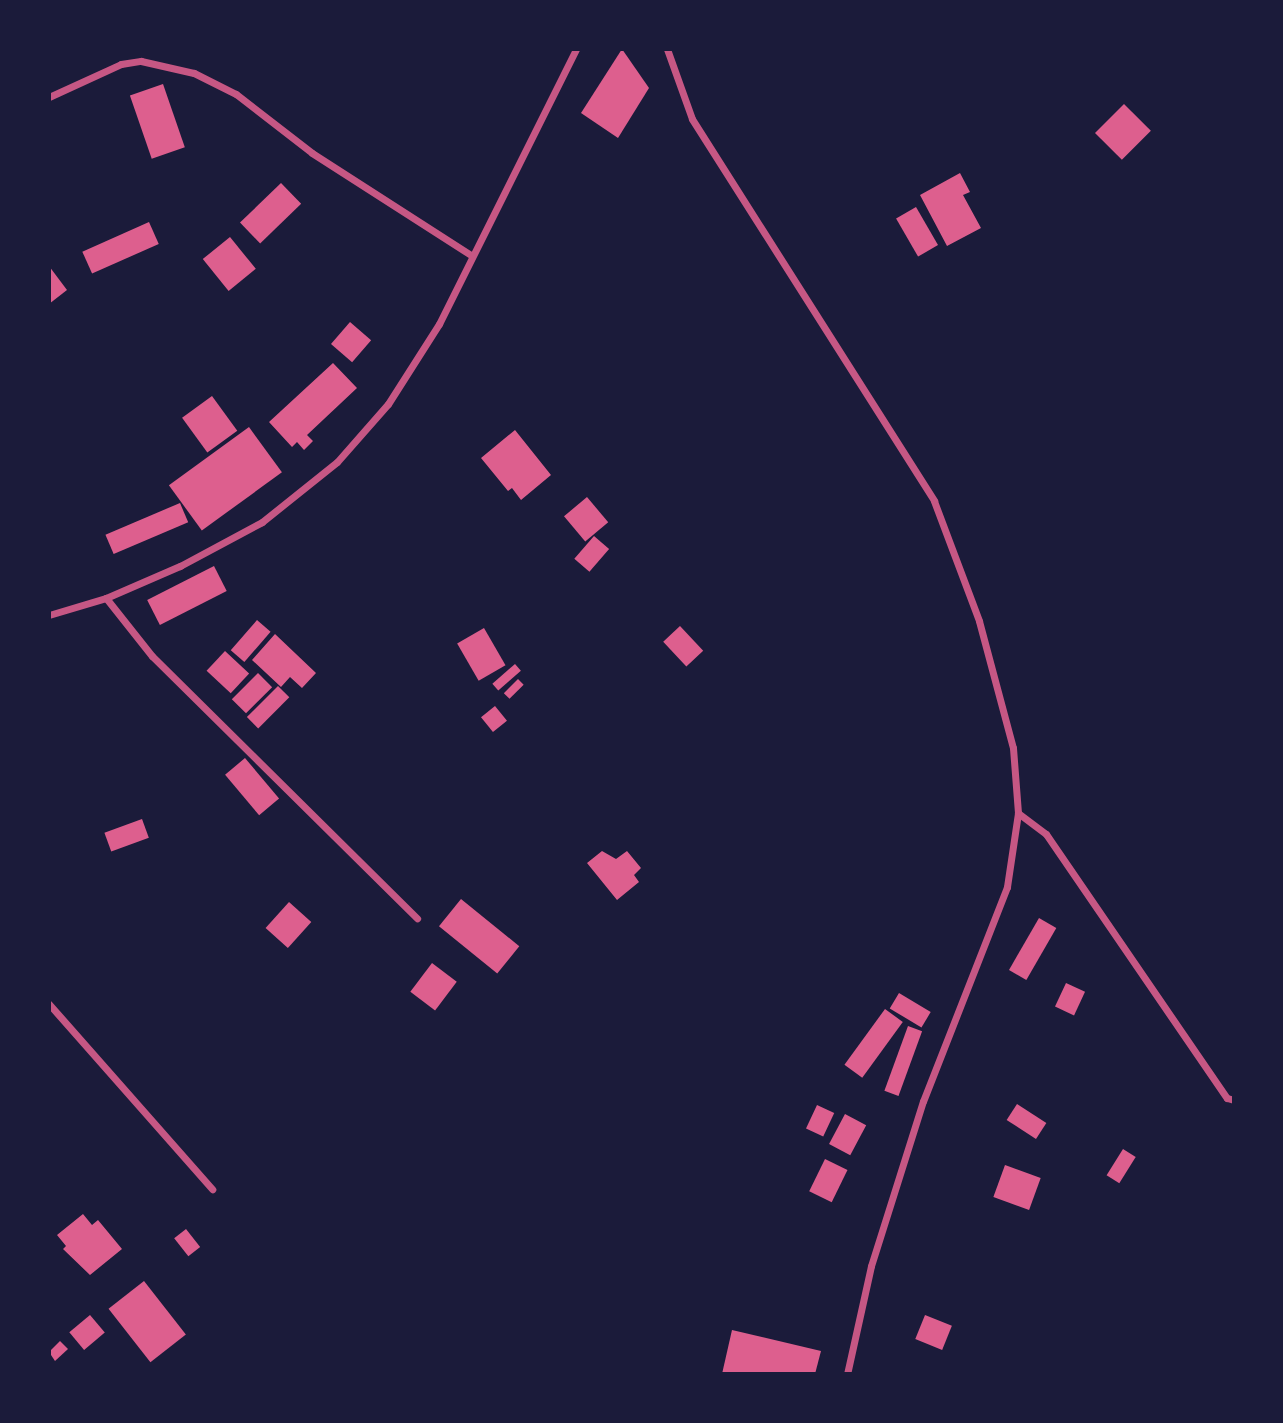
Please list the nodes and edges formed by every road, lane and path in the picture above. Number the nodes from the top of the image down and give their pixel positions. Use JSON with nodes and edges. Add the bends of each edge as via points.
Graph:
{"nodes":[{"id":1,"x":576,"y":49,"type":"edge"},
{"id":2,"x":667,"y":49,"type":"edge"},
{"id":3,"x":49,"y":97,"type":"edge"},
{"id":4,"x":471,"y":255,"type":"junction"},
{"id":5,"x":106,"y":598,"type":"junction"},
{"id":6,"x":49,"y":615,"type":"edge"},
{"id":7,"x":1018,"y":813,"type":"junction"},
{"id":8,"x":417,"y":918,"type":"dead end"},
{"id":9,"x":49,"y":1004,"type":"edge"},
{"id":10,"x":1234,"y":1100,"type":"edge"},
{"id":11,"x":212,"y":1189,"type":"dead end"},
{"id":12,"x":847,"y":1374,"type":"edge"}],
"edges":[{"from":1,"to":4,"type":"street"},
{"from":2,"to":7,"type":"street","via":[[692,119],[934,501],[979,621],[1013,748]]},
{"from":3,"to":4,"type":"street","via":[[121,64],[141,61],[194,73],[236,94],[312,153]]},
{"from":4,"to":5,"type":"street","via":[[439,324],[388,404],[337,462],[262,522]]},
{"from":5,"to":6,"type":"street"},
{"from":5,"to":8,"type":"street","via":[[152,656]]},
{"from":7,"to":10,"type":"street","via":[[1046,834],[1227,1098]]},
{"from":7,"to":12,"type":"street","via":[[1007,887],[923,1101],[871,1266]]},
{"from":9,"to":11,"type":"street"}]}
